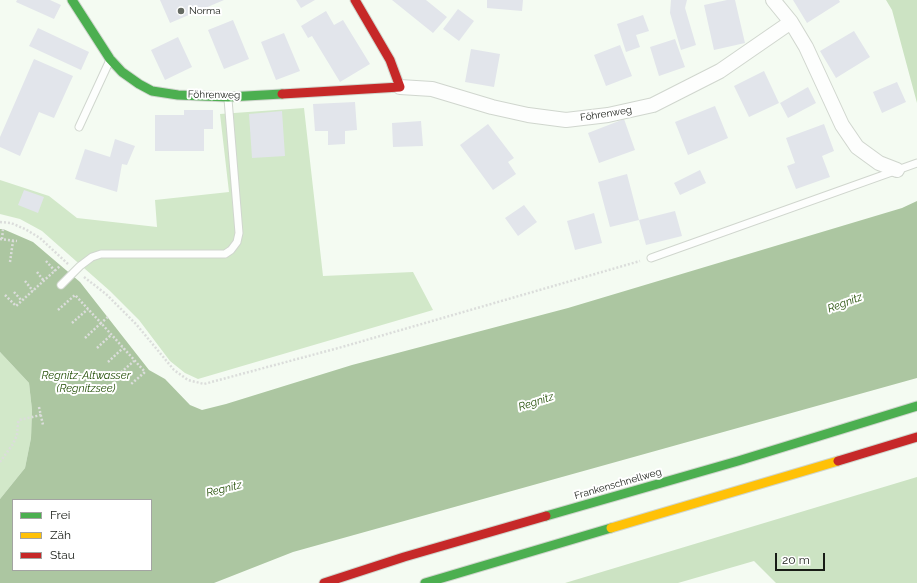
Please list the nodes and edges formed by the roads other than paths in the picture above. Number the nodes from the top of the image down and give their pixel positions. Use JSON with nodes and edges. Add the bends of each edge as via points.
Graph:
{"nodes":[{"id":1,"x":72,"y":0,"type":"edge"},
{"id":2,"x":355,"y":0,"type":"edge"},
{"id":3,"x":773,"y":0,"type":"edge"},
{"id":4,"x":791,"y":22,"type":"junction"},
{"id":5,"x":110,"y":59,"type":"junction"},
{"id":6,"x":400,"y":87,"type":"junction"},
{"id":7,"x":228,"y":97,"type":"junction"},
{"id":8,"x":79,"y":127,"type":"dead end"},
{"id":9,"x":917,"y":164,"type":"edge"},
{"id":10,"x":897,"y":170,"type":"junction"},
{"id":11,"x":651,"y":258,"type":"road end"},
{"id":12,"x":61,"y":285,"type":"dead end"},
{"id":13,"x":917,"y":406,"type":"edge"},
{"id":14,"x":917,"y":437,"type":"edge"},
{"id":15,"x":324,"y":583,"type":"edge"},
{"id":16,"x":425,"y":583,"type":"edge"}],
"edges":[{"from":1,"to":5,"type":"main road","name":"Föhrenweg"},
{"from":2,"to":6,"type":"main road","via":[[390,60]]},
{"from":3,"to":4,"type":"street"},
{"from":4,"to":6,"type":"street","name":"Föhrenweg","via":[[720,71],[653,105],[608,115],[566,120],[528,116],[432,88]]},
{"from":4,"to":10,"type":"street","via":[[806,47],[842,125],[857,147],[879,163]]},
{"from":5,"to":7,"type":"main road","name":"Föhrenweg","via":[[122,72],[152,91]]},
{"from":5,"to":8,"type":"lane"},
{"from":6,"to":7,"type":"main road","name":"Föhrenweg"},
{"from":7,"to":12,"type":"lane","via":[[239,234],[232,250],[225,254],[101,254],[92,257]]},
{"from":9,"to":10,"type":"lane"},
{"from":10,"to":11,"type":"lane"},
{"from":13,"to":15,"type":"main road","name":"Frankenschnellweg","via":[[738,461],[404,557]]},
{"from":14,"to":16,"type":"main road"}]}
